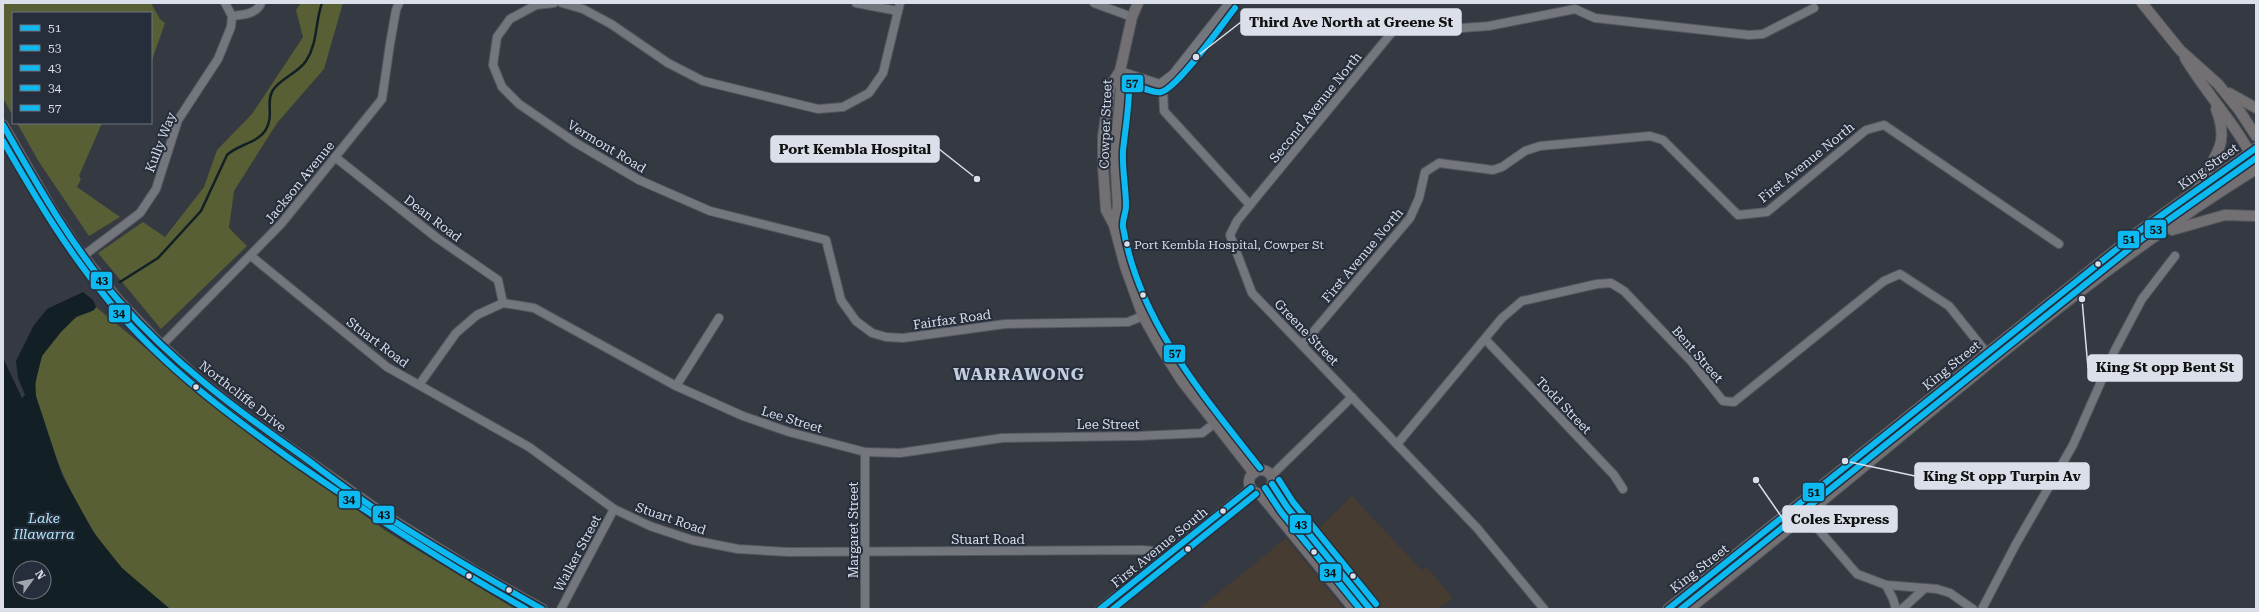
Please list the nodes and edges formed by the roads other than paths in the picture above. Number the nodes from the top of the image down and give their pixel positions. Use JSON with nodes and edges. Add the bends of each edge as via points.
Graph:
{"nodes":[{"id":1,"x":226,"y":3,"type":"edge"},
{"id":2,"x":261,"y":3,"type":"edge"},
{"id":3,"x":399,"y":3,"type":"edge"},
{"id":4,"x":554,"y":3,"type":"edge"},
{"id":5,"x":562,"y":3,"type":"edge"},
{"id":6,"x":856,"y":3,"type":"edge"},
{"id":7,"x":1094,"y":3,"type":"edge"},
{"id":8,"x":1138,"y":3,"type":"edge"},
{"id":9,"x":1229,"y":3,"type":"edge"},
{"id":10,"x":1582,"y":3,"type":"edge"},
{"id":11,"x":2142,"y":3,"type":"edge"},
{"id":12,"x":899,"y":7,"type":"edge"},
{"id":13,"x":1814,"y":8,"type":"dead end"},
{"id":14,"x":1575,"y":9,"type":"junction"},
{"id":15,"x":232,"y":16,"type":"junction"},
{"id":16,"x":1132,"y":17,"type":"junction"},
{"id":17,"x":2180,"y":50,"type":"junction"},
{"id":18,"x":1120,"y":71,"type":"junction"},
{"id":19,"x":1160,"y":84,"type":"junction"},
{"id":20,"x":2218,"y":84,"type":"junction"},
{"id":21,"x":2212,"y":99,"type":"junction"},
{"id":22,"x":2256,"y":108,"type":"edge"},
{"id":23,"x":3,"y":125,"type":"edge"},
{"id":24,"x":1115,"y":134,"type":"junction"},
{"id":25,"x":2256,"y":136,"type":"edge"},
{"id":26,"x":2253,"y":150,"type":"edge"},
{"id":27,"x":335,"y":157,"type":"junction"},
{"id":28,"x":2256,"y":165,"type":"edge"},
{"id":29,"x":1103,"y":166,"type":"junction"},
{"id":30,"x":2256,"y":169,"type":"edge"},
{"id":31,"x":1116,"y":188,"type":"junction"},
{"id":32,"x":2198,"y":188,"type":"junction"},
{"id":33,"x":1250,"y":205,"type":"junction"},
{"id":34,"x":2256,"y":216,"type":"edge"},
{"id":35,"x":1114,"y":225,"type":"junction"},
{"id":36,"x":2162,"y":233,"type":"junction"},
{"id":37,"x":826,"y":240,"type":"joint"},
{"id":38,"x":2059,"y":244,"type":"dead end"},
{"id":39,"x":83,"y":256,"type":"junction"},
{"id":40,"x":251,"y":256,"type":"junction"},
{"id":41,"x":2176,"y":256,"type":"dead end"},
{"id":42,"x":503,"y":303,"type":"junction"},
{"id":43,"x":1143,"y":316,"type":"junction"},
{"id":44,"x":719,"y":318,"type":"dead end"},
{"id":45,"x":1486,"y":340,"type":"junction"},
{"id":46,"x":1303,"y":344,"type":"junction"},
{"id":47,"x":162,"y":345,"type":"junction"},
{"id":48,"x":1986,"y":352,"type":"junction"},
{"id":49,"x":419,"y":385,"type":"junction"},
{"id":50,"x":676,"y":386,"type":"junction"},
{"id":51,"x":1352,"y":397,"type":"junction"},
{"id":52,"x":1215,"y":423,"type":"junction"},
{"id":53,"x":1398,"y":443,"type":"junction"},
{"id":54,"x":865,"y":452,"type":"junction"},
{"id":55,"x":1254,"y":473,"type":"junction"},
{"id":56,"x":1272,"y":480,"type":"junction"},
{"id":57,"x":1251,"y":488,"type":"junction"},
{"id":58,"x":1623,"y":489,"type":"dead end"},
{"id":59,"x":1260,"y":494,"type":"junction"},
{"id":60,"x":614,"y":509,"type":"junction"},
{"id":61,"x":1806,"y":515,"type":"junction"},
{"id":62,"x":1781,"y":520,"type":"junction"},
{"id":63,"x":864,"y":552,"type":"junction"},
{"id":64,"x":1162,"y":560,"type":"junction"},
{"id":65,"x":1886,"y":585,"type":"junction"},
{"id":66,"x":1924,"y":589,"type":"junction"},
{"id":67,"x":542,"y":609,"type":"edge"},
{"id":68,"x":561,"y":609,"type":"edge"},
{"id":69,"x":866,"y":609,"type":"edge"},
{"id":70,"x":1100,"y":609,"type":"edge"},
{"id":71,"x":1354,"y":609,"type":"edge"},
{"id":72,"x":1370,"y":609,"type":"edge"},
{"id":73,"x":1544,"y":609,"type":"edge"},
{"id":74,"x":1668,"y":609,"type":"edge"},
{"id":75,"x":1689,"y":609,"type":"edge"},
{"id":76,"x":1896,"y":609,"type":"edge"},
{"id":77,"x":1902,"y":609,"type":"edge"},
{"id":78,"x":1973,"y":609,"type":"edge"},
{"id":79,"x":1982,"y":609,"type":"edge"}],
"edges":[{"from":1,"to":15,"type":"street"},
{"from":2,"to":15,"type":"street","via":[[249,14]]},
{"from":3,"to":27,"type":"street","name":"Jackson Avenue","via":[[382,99]]},
{"from":4,"to":37,"type":"street","name":"Vermont Road","via":[[536,5],[510,19],[497,38],[494,65],[502,87],[519,104],[576,143],[639,180],[710,211]]},
{"from":5,"to":12,"type":"street","via":[[583,9],[611,24],[668,63],[703,81],[818,108],[843,107],[869,93],[883,73]]},
{"from":6,"to":12,"type":"street"},
{"from":7,"to":16,"type":"street"},
{"from":8,"to":16,"type":"main road","name":"Cowper Street"},
{"from":9,"to":19,"type":"street","via":[[1173,74]]},
{"from":10,"to":14,"type":"street"},
{"from":11,"to":17,"type":"main road"},
{"from":13,"to":14,"type":"street","via":[[1763,34],[1749,35],[1595,18]]},
{"from":14,"to":33,"type":"street","name":"Second Avenue North","via":[[1489,26],[1462,28],[1422,15],[1402,20]]},
{"from":15,"to":39,"type":"street","name":"Kully Way","via":[[231,27],[218,59],[178,120],[152,195],[140,214]]},
{"from":16,"to":18,"type":"main road","name":"Cowper Street"},
{"from":17,"to":20,"type":"main road"},
{"from":17,"to":21,"type":"main road"},
{"from":18,"to":19,"type":"street"},
{"from":18,"to":24,"type":"main road","name":"Cowper Street","via":[[1121,89]]},
{"from":18,"to":29,"type":"main road","name":"Cowper Street","via":[[1110,88],[1103,137]]},
{"from":19,"to":33,"type":"street","via":[[1163,90],[1164,111]]},
{"from":20,"to":22,"type":"main road"},
{"from":20,"to":25,"type":"main road"},
{"from":21,"to":26,"type":"main road"},
{"from":21,"to":32,"type":"main road","via":[[2221,123],[2223,139],[2220,150],[2207,167]]},
{"from":23,"to":39,"type":"main road","name":"Northcliffe Drive","via":[[52,210]]},
{"from":24,"to":29,"type":"main road","via":[[1110,140],[1109,157]]},
{"from":24,"to":31,"type":"main road","name":"Cowper Street"},
{"from":26,"to":28,"type":"main road"},
{"from":26,"to":32,"type":"main road","name":"King Street"},
{"from":27,"to":40,"type":"street","name":"Jackson Avenue","via":[[281,224]]},
{"from":27,"to":42,"type":"street","name":"Dean Road","via":[[438,238],[498,280]]},
{"from":29,"to":31,"type":"main road","via":[[1112,177]]},
{"from":29,"to":35,"type":"main road","name":"Cowper Street","via":[[1106,210]]},
{"from":30,"to":36,"type":"main road","name":"King Street"},
{"from":31,"to":35,"type":"main road","name":"Cowper Street","via":[[1118,207]]},
{"from":32,"to":48,"type":"main road","name":"King Street"},
{"from":33,"to":46,"type":"street","name":"Greene Street","via":[[1230,235],[1252,293]]},
{"from":34,"to":36,"type":"main road","via":[[2213,216]]},
{"from":35,"to":43,"type":"main road","name":"Cowper Street"},
{"from":36,"to":61,"type":"main road","name":"King Street","via":[[2063,303]]},
{"from":37,"to":43,"type":"street","name":"Fairfax Road","via":[[841,300],[856,321],[872,333],[886,338],[1005,324],[1128,322]]},
{"from":38,"to":46,"type":"street","name":"First Avenue North","via":[[1884,125],[1866,130],[1767,212],[1738,215],[1663,140],[1650,136],[1540,146],[1525,151],[1502,167],[1493,170],[1440,163],[1424,172],[1420,198],[1410,218]]},
{"from":39,"to":47,"type":"main road","name":"Northcliffe Drive","via":[[119,301]]},
{"from":40,"to":47,"type":"street","name":"Jackson Avenue"},
{"from":40,"to":49,"type":"street","name":"Stuart Road","via":[[387,367]]},
{"from":41,"to":79,"type":"street","via":[[2142,299],[2118,343],[2073,445]]},
{"from":42,"to":49,"type":"street","via":[[477,316],[456,333]]},
{"from":42,"to":50,"type":"street","name":"Lee Street","via":[[534,308]]},
{"from":43,"to":52,"type":"main road","name":"Cowper Street","via":[[1182,381]]},
{"from":44,"to":50,"type":"street"},
{"from":45,"to":48,"type":"street","name":"Bent Street","via":[[1502,318],[1522,301],[1611,283],[1624,291],[1691,361],[1723,400],[1734,402],[1884,281],[1900,274],[1949,306]]},
{"from":45,"to":53,"type":"street","name":"Bent Street"},
{"from":45,"to":58,"type":"street","name":"Todd Street","via":[[1614,475]]},
{"from":46,"to":51,"type":"street","name":"Greene Street"},
{"from":47,"to":67,"type":"main road","name":"Northcliffe Drive","via":[[199,380],[243,415],[386,516]]},
{"from":48,"to":62,"type":"main road","name":"King Street"},
{"from":49,"to":60,"type":"street","name":"Stuart Road","via":[[529,447]]},
{"from":50,"to":54,"type":"street","name":"Lee Street","via":[[742,416],[789,432]]},
{"from":51,"to":53,"type":"street","name":"Greene Street"},
{"from":51,"to":56,"type":"street"},
{"from":52,"to":54,"type":"street","name":"Lee Street","via":[[1202,433],[1002,438],[900,453]]},
{"from":52,"to":55,"type":"main road","name":"Cowper Street"},
{"from":53,"to":73,"type":"street","name":"Greene Street","via":[[1477,528]]},
{"from":54,"to":63,"type":"street","name":"Margaret Street"},
{"from":55,"to":56,"type":"main road","via":[[1261,470]]},
{"from":55,"to":57,"type":"main road","via":[[1250,478]]},
{"from":56,"to":59,"type":"main road","via":[[1269,490]]},
{"from":56,"to":72,"type":"main road","via":[[1287,507]]},
{"from":57,"to":59,"type":"main road"},
{"from":57,"to":64,"type":"street","name":"First Avenue South"},
{"from":59,"to":71,"type":"main road"},
{"from":60,"to":63,"type":"street","name":"Stuart Road","via":[[650,526],[692,540],[738,549]]},
{"from":60,"to":68,"type":"street","name":"Walker Street"},
{"from":61,"to":62,"type":"street","via":[[1795,515]]},
{"from":61,"to":65,"type":"street","via":[[1857,574]]},
{"from":61,"to":75,"type":"main road","name":"King Street"},
{"from":62,"to":74,"type":"main road","name":"King Street"},
{"from":63,"to":64,"type":"street","name":"Stuart Road","via":[[1143,550],[1153,551]]},
{"from":63,"to":69,"type":"street","name":"Margaret Street"},
{"from":64,"to":70,"type":"street","name":"First Avenue South"},
{"from":65,"to":66,"type":"street","via":[[1906,585]]},
{"from":65,"to":76,"type":"street"},
{"from":66,"to":77,"type":"street"},
{"from":66,"to":78,"type":"street","via":[[1950,593]]}]}
